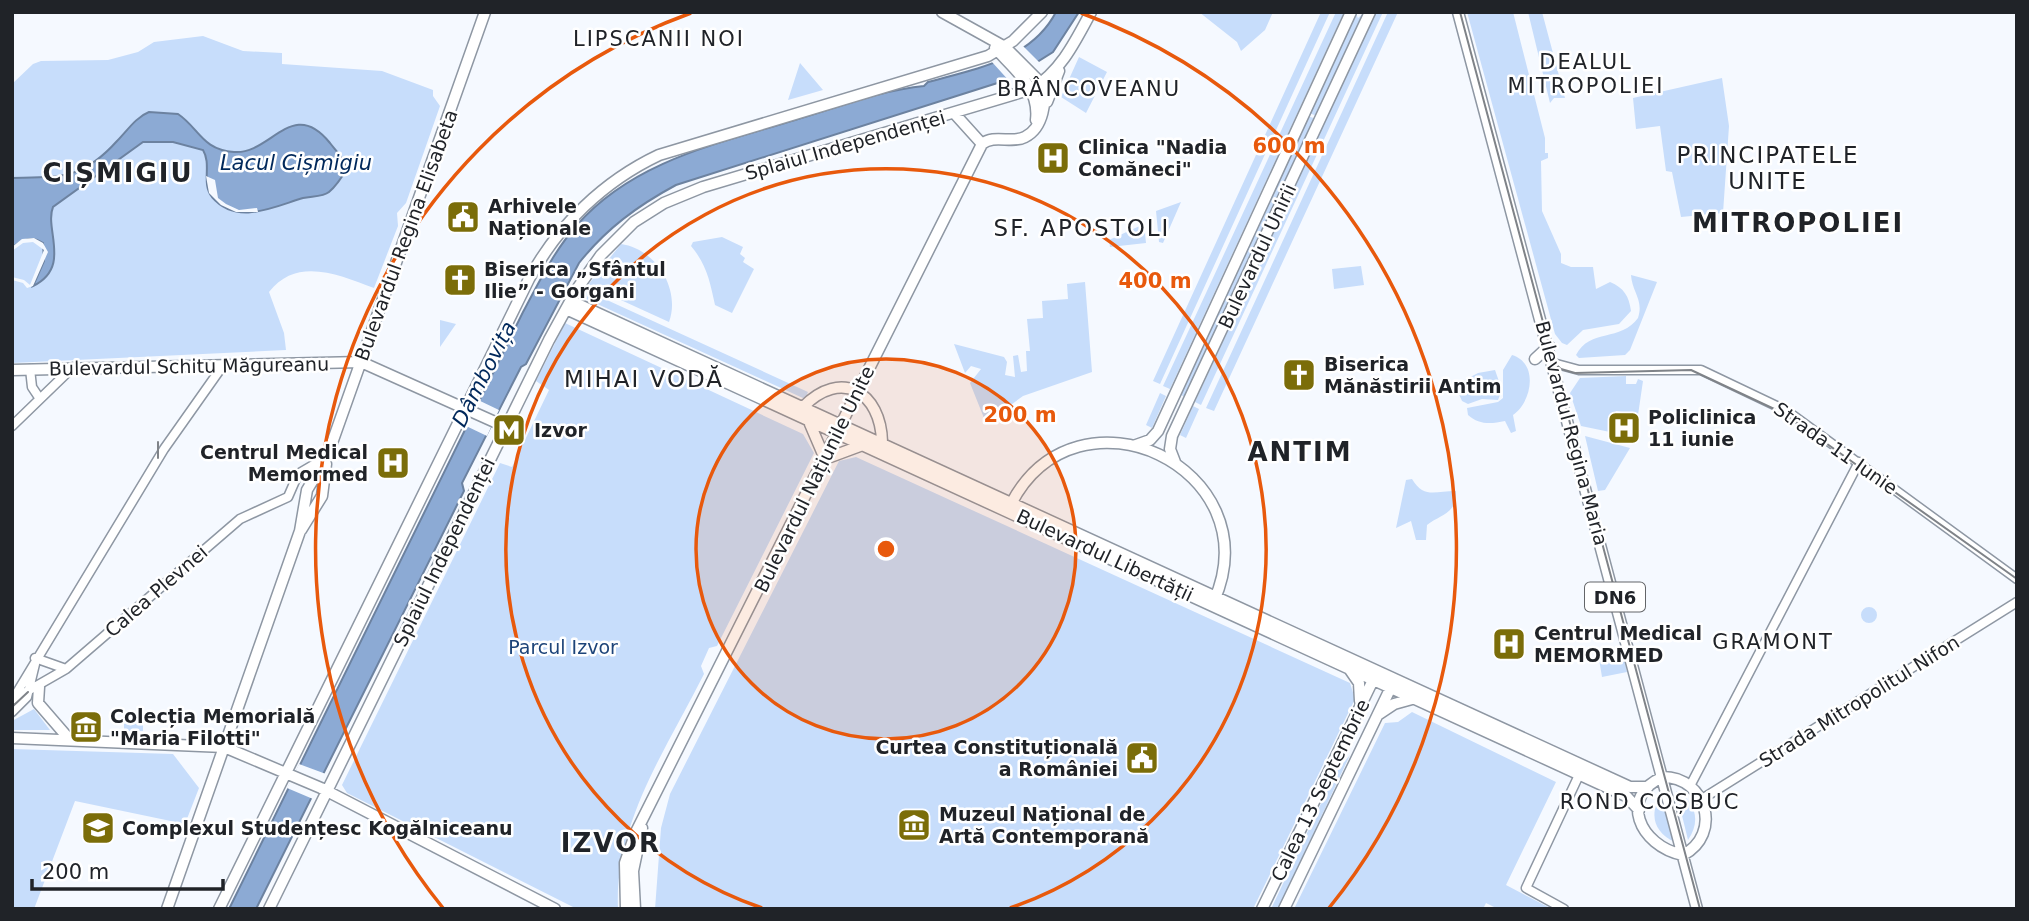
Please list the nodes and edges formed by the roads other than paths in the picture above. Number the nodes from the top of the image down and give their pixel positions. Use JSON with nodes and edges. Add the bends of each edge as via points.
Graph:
{"nodes":[{"id":1,"x":485,"y":12,"type":"edge"},
{"id":2,"x":934,"y":12,"type":"edge"},
{"id":3,"x":942,"y":12,"type":"edge"},
{"id":4,"x":1042,"y":12,"type":"edge"},
{"id":5,"x":1091,"y":12,"type":"edge"},
{"id":6,"x":1351,"y":12,"type":"edge"},
{"id":7,"x":1370,"y":12,"type":"edge"},
{"id":8,"x":1458,"y":12,"type":"edge"},
{"id":9,"x":1004,"y":52,"type":"junction"},
{"id":10,"x":1062,"y":62,"type":"junction"},
{"id":11,"x":1036,"y":86,"type":"junction"},
{"id":12,"x":1044,"y":109,"type":"junction"},
{"id":13,"x":954,"y":113,"type":"junction"},
{"id":14,"x":1034,"y":127,"type":"junction"},
{"id":15,"x":982,"y":144,"type":"junction"},
{"id":16,"x":568,"y":305,"type":"junction"},
{"id":17,"x":1549,"y":346,"type":"junction"},
{"id":18,"x":1535,"y":359,"type":"dead end"},
{"id":19,"x":361,"y":362,"type":"junction"},
{"id":20,"x":1553,"y":363,"type":"junction"},
{"id":21,"x":224,"y":364,"type":"junction"},
{"id":22,"x":73,"y":367,"type":"junction"},
{"id":23,"x":30,"y":369,"type":"junction"},
{"id":24,"x":12,"y":370,"type":"edge"},
{"id":25,"x":858,"y":391,"type":"junction"},
{"id":26,"x":40,"y":399,"type":"junction"},
{"id":27,"x":803,"y":407,"type":"junction"},
{"id":28,"x":467,"y":409,"type":"junction"},
{"id":29,"x":809,"y":422,"type":"junction"},
{"id":30,"x":842,"y":424,"type":"junction"},
{"id":31,"x":12,"y":426,"type":"edge"},
{"id":32,"x":506,"y":427,"type":"junction"},
{"id":33,"x":837,"y":435,"type":"junction"},
{"id":34,"x":882,"y":442,"type":"junction"},
{"id":35,"x":1136,"y":445,"type":"junction"},
{"id":36,"x":862,"y":446,"type":"junction"},
{"id":37,"x":327,"y":457,"type":"junction"},
{"id":38,"x":825,"y":459,"type":"junction"},
{"id":39,"x":1175,"y":462,"type":"junction"},
{"id":40,"x":1859,"y":462,"type":"junction"},
{"id":41,"x":1010,"y":506,"type":"junction"},
{"id":42,"x":300,"y":531,"type":"junction"},
{"id":43,"x":2017,"y":579,"type":"edge"},
{"id":44,"x":1215,"y":600,"type":"junction"},
{"id":45,"x":2017,"y":602,"type":"edge"},
{"id":46,"x":35,"y":658,"type":"junction"},
{"id":47,"x":66,"y":669,"type":"junction"},
{"id":48,"x":1349,"y":669,"type":"junction"},
{"id":49,"x":1375,"y":676,"type":"junction"},
{"id":50,"x":1393,"y":684,"type":"junction"},
{"id":51,"x":39,"y":687,"type":"junction"},
{"id":52,"x":29,"y":692,"type":"junction"},
{"id":53,"x":1414,"y":699,"type":"junction"},
{"id":54,"x":12,"y":700,"type":"edge"},
{"id":55,"x":1360,"y":707,"type":"junction"},
{"id":56,"x":12,"y":712,"type":"edge"},
{"id":57,"x":1378,"y":714,"type":"junction"},
{"id":58,"x":12,"y":738,"type":"edge"},
{"id":59,"x":69,"y":740,"type":"junction"},
{"id":60,"x":224,"y":747,"type":"junction"},
{"id":61,"x":1579,"y":775,"type":"junction"},
{"id":62,"x":290,"y":776,"type":"junction"},
{"id":63,"x":1663,"y":777,"type":"junction"},
{"id":64,"x":1690,"y":786,"type":"junction"},
{"id":65,"x":1648,"y":787,"type":"junction"},
{"id":66,"x":323,"y":790,"type":"junction"},
{"id":67,"x":1702,"y":799,"type":"junction"},
{"id":68,"x":1639,"y":810,"type":"junction"},
{"id":69,"x":646,"y":814,"type":"junction"},
{"id":70,"x":1683,"y":855,"type":"junction"},
{"id":71,"x":624,"y":906,"type":"edge"},
{"id":72,"x":167,"y":909,"type":"edge"},
{"id":73,"x":219,"y":909,"type":"edge"},
{"id":74,"x":269,"y":909,"type":"edge"},
{"id":75,"x":555,"y":909,"type":"edge"},
{"id":76,"x":635,"y":909,"type":"edge"},
{"id":77,"x":1262,"y":909,"type":"edge"},
{"id":78,"x":1284,"y":909,"type":"edge"},
{"id":79,"x":1564,"y":909,"type":"edge"},
{"id":80,"x":1698,"y":909,"type":"edge"}],
"edges":[{"from":1,"to":19,"type":"main road","name":"Bulevardul Regina Elisabeta"},
{"from":2,"to":9,"type":"main road","via":[[985,37]]},
{"from":3,"to":9,"type":"main road"},
{"from":4,"to":9,"type":"main road"},
{"from":5,"to":10,"type":"main road","name":"Splaiul Independenței"},
{"from":6,"to":35,"type":"main road","name":"Bulevardul Unirii","via":[[1158,431]]},
{"from":7,"to":39,"type":"main road","name":"Bulevardul Unirii","via":[[1172,436]]},
{"from":8,"to":17,"type":"main road","name":"Bulevardul Regina Maria","number":"DN6"},
{"from":9,"to":11,"type":"main road"},
{"from":9,"to":28,"type":"main road","via":[[670,150],[617,179],[577,213],[545,252]]},
{"from":10,"to":11,"type":"main road","name":"Splaiul Independenței"},
{"from":10,"to":12,"type":"main road"},
{"from":11,"to":12,"type":"main road"},
{"from":11,"to":13,"type":"main road","name":"Splaiul Independenței"},
{"from":11,"to":14,"type":"main road"},
{"from":12,"to":14,"type":"main road"},
{"from":13,"to":15,"type":"main road"},
{"from":13,"to":16,"type":"main road","name":"Splaiul Independenței","via":[[703,187],[664,204],[609,245]]},
{"from":14,"to":15,"type":"main road","via":[[1023,138]]},
{"from":15,"to":25,"type":"main road","name":"Bulevardul Națiunile Unite"},
{"from":16,"to":27,"type":"main road","name":"Bulevardul Libertății"},
{"from":16,"to":29,"type":"main road","name":"Bulevardul Libertății"},
{"from":16,"to":32,"type":"main road","name":"Splaiul Independenței"},
{"from":17,"to":18,"type":"main road"},
{"from":17,"to":20,"type":"main road","name":"Bulevardul Regina Maria","number":"DN6"},
{"from":19,"to":21,"type":"main road","name":"Bulevardul Schitu Măgureanu"},
{"from":19,"to":28,"type":"main road","name":"Bulevardul Schitu Măgureanu"},
{"from":19,"to":37,"type":"main road","name":"Bulevardul Regina Elisabeta"},
{"from":20,"to":40,"type":"street","name":"Strada 11 Iunie","via":[[1579,370],[1701,370],[1787,411]]},
{"from":20,"to":63,"type":"main road","name":"Bulevardul Regina Maria","number":"DN6"},
{"from":21,"to":22,"type":"main road","name":"Bulevardul Schitu Măgureanu"},
{"from":21,"to":46,"type":"street","name":"Calea Plevnei","via":[[158,458]]},
{"from":22,"to":23,"type":"main road","name":"Bulevardul Schitu Măgureanu"},
{"from":22,"to":26,"type":"street"},
{"from":23,"to":24,"type":"main road","name":"Bulevardul Schitu Măgureanu"},
{"from":23,"to":26,"type":"street","name":"Bulevardul Schitu Măgureanu","via":[[30,382]]},
{"from":25,"to":27,"type":"main road","via":[[824,390]]},
{"from":25,"to":30,"type":"main road","name":"Bulevardul Națiunile Unite"},
{"from":25,"to":34,"type":"main road","via":[[876,412]]},
{"from":26,"to":31,"type":"street"},
{"from":27,"to":30,"type":"main road","name":"Bulevardul Libertății"},
{"from":28,"to":32,"type":"main road","name":"Bulevardul Schitu Măgureanu"},
{"from":28,"to":62,"type":"main road"},
{"from":29,"to":33,"type":"main road","name":"Bulevardul Libertății"},
{"from":29,"to":38,"type":"main road"},
{"from":30,"to":33,"type":"main road","name":"Bulevardul Națiunile Unite"},
{"from":30,"to":34,"type":"main road","name":"Bulevardul Libertății"},
{"from":32,"to":66,"type":"main road","name":"Splaiul Independenței"},
{"from":33,"to":36,"type":"main road","name":"Bulevardul Libertății"},
{"from":33,"to":38,"type":"main road","name":"Bulevardul Națiunile Unite"},
{"from":34,"to":41,"type":"main road","name":"Bulevardul Libertății"},
{"from":35,"to":39,"type":"main road"},
{"from":35,"to":41,"type":"main road","via":[[1098,443],[1064,452],[1033,474]]},
{"from":36,"to":38,"type":"main road"},
{"from":36,"to":41,"type":"main road","name":"Bulevardul Libertății"},
{"from":37,"to":42,"type":"main road","via":[[307,490]]},
{"from":37,"to":42,"type":"main road","via":[[322,496]]},
{"from":37,"to":47,"type":"street","name":"Calea Plevnei","via":[[298,474],[288,497],[234,523]]},
{"from":38,"to":69,"type":"main road","name":"Bulevardul Națiunile Unite"},
{"from":39,"to":44,"type":"main road","via":[[1204,491],[1220,524],[1224,561]]},
{"from":40,"to":43,"type":"street","name":"Strada 11 Iunie"},
{"from":40,"to":64,"type":"street"},
{"from":41,"to":44,"type":"main road","name":"Bulevardul Libertății"},
{"from":42,"to":60,"type":"main road"},
{"from":44,"to":48,"type":"main road","name":"Bulevardul Libertății"},
{"from":44,"to":49,"type":"main road","name":"Bulevardul Libertății"},
{"from":45,"to":67,"type":"street","name":"Strada Mitropolitul Nifon"},
{"from":46,"to":47,"type":"street"},
{"from":46,"to":52,"type":"street"},
{"from":46,"to":54,"type":"street","name":"Calea Plevnei"},
{"from":47,"to":51,"type":"street","name":"Calea Plevnei"},
{"from":48,"to":49,"type":"main road","name":"Bulevardul Libertății"},
{"from":48,"to":55,"type":"main road","via":[[1360,687]]},
{"from":49,"to":50,"type":"main road","name":"Bulevardul Libertății"},
{"from":49,"to":55,"type":"main road","name":"Calea 13 Septembrie"},
{"from":50,"to":53,"type":"main road","name":"Bulevardul Libertății"},
{"from":50,"to":57,"type":"main road","name":"Calea 13 Septembrie"},
{"from":50,"to":65,"type":"main road","name":"Bulevardul Libertății","via":[[1630,787]]},
{"from":51,"to":52,"type":"street","name":"Calea Plevnei"},
{"from":51,"to":59,"type":"main road","via":[[38,703]]},
{"from":52,"to":54,"type":"street","name":"Calea Plevnei"},
{"from":52,"to":56,"type":"street","name":"Calea Plevnei"},
{"from":53,"to":57,"type":"main road"},
{"from":53,"to":61,"type":"main road","name":"Bulevardul Libertății"},
{"from":55,"to":77,"type":"main road","name":"Calea 13 Septembrie"},
{"from":57,"to":78,"type":"main road","name":"Calea 13 Septembrie"},
{"from":58,"to":59,"type":"main road"},
{"from":59,"to":60,"type":"main road"},
{"from":60,"to":62,"type":"main road"},
{"from":60,"to":72,"type":"main road"},
{"from":61,"to":68,"type":"main road","name":"Bulevardul Libertății","via":[[1626,796]]},
{"from":61,"to":79,"type":"street","via":[[1526,888]]},
{"from":62,"to":66,"type":"main road"},
{"from":62,"to":73,"type":"main road"},
{"from":63,"to":64,"type":"main road"},
{"from":63,"to":65,"type":"main road"},
{"from":63,"to":70,"type":"main road","name":"Bulevardul Regina Maria","number":"DN6"},
{"from":64,"to":67,"type":"main road"},
{"from":65,"to":68,"type":"main road"},
{"from":66,"to":74,"type":"main road","name":"Splaiul Independenței"},
{"from":66,"to":75,"type":"main road"},
{"from":67,"to":70,"type":"main road","via":[[1704,830]]},
{"from":68,"to":70,"type":"main road","via":[[1650,840]]},
{"from":69,"to":71,"type":"main road","name":"Bulevardul Națiunile Unite","via":[[628,850]]},
{"from":69,"to":76,"type":"main road","name":"Bulevardul Națiunile Unite","via":[[634,862]]},
{"from":70,"to":80,"type":"main road","number":"DN6"}]}
